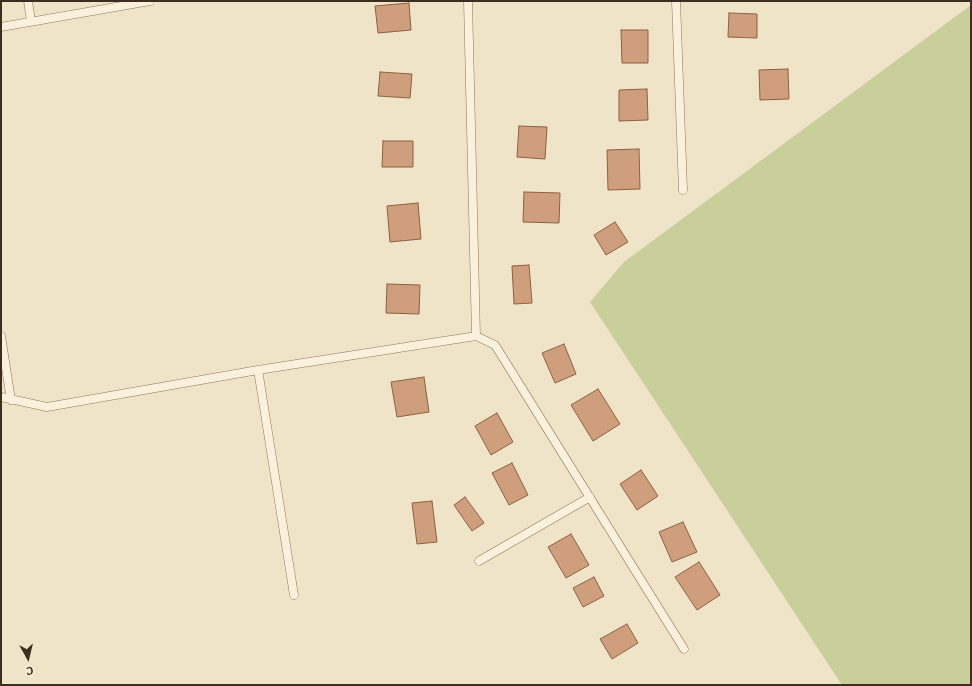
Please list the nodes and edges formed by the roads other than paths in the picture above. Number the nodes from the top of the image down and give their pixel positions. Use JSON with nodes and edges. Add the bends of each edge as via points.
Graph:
{"nodes":[{"id":1,"x":28,"y":1,"type":"edge"},
{"id":2,"x":150,"y":1,"type":"edge"},
{"id":3,"x":468,"y":1,"type":"edge"},
{"id":4,"x":676,"y":1,"type":"edge"},
{"id":5,"x":31,"y":21,"type":"junction"},
{"id":6,"x":1,"y":27,"type":"edge"},
{"id":7,"x":682,"y":190,"type":"dead end"},
{"id":8,"x":1,"y":336,"type":"edge"},
{"id":9,"x":476,"y":336,"type":"junction"},
{"id":10,"x":258,"y":370,"type":"junction"},
{"id":11,"x":1,"y":397,"type":"edge"},
{"id":12,"x":11,"y":400,"type":"junction"},
{"id":13,"x":590,"y":497,"type":"junction"},
{"id":14,"x":479,"y":561,"type":"dead end"},
{"id":15,"x":294,"y":595,"type":"dead end"},
{"id":16,"x":684,"y":649,"type":"dead end"}],
"edges":[{"from":1,"to":5,"type":"lane"},
{"from":2,"to":5,"type":"lane"},
{"from":3,"to":9,"type":"lane"},
{"from":4,"to":7,"type":"lane"},
{"from":5,"to":6,"type":"lane"},
{"from":8,"to":12,"type":"lane"},
{"from":9,"to":10,"type":"lane"},
{"from":9,"to":13,"type":"lane","via":[[495,345]]},
{"from":10,"to":12,"type":"lane","via":[[47,407]]},
{"from":10,"to":15,"type":"lane"},
{"from":11,"to":12,"type":"lane"},
{"from":13,"to":14,"type":"lane"},
{"from":13,"to":16,"type":"lane"}]}
